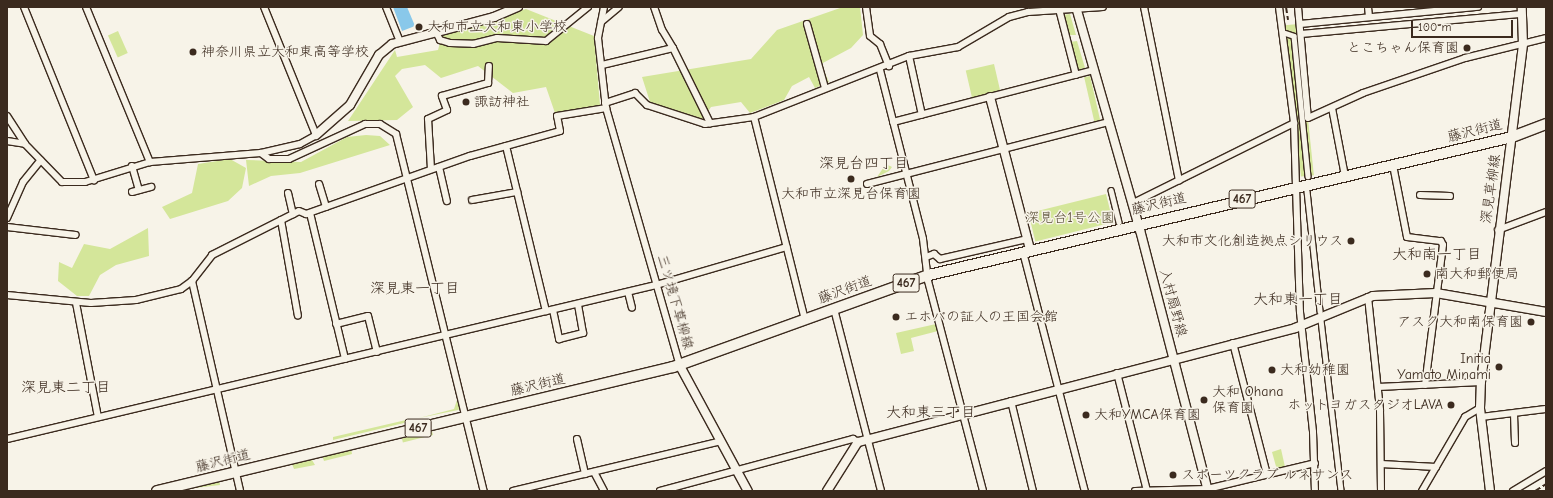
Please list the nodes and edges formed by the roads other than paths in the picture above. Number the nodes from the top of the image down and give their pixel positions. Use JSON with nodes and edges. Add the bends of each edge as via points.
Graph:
{"nodes":[{"id":1,"x":24,"y":7,"type":"edge"},
{"id":2,"x":86,"y":7,"type":"edge"},
{"id":3,"x":264,"y":7,"type":"edge"},
{"id":4,"x":386,"y":7,"type":"edge"},
{"id":5,"x":518,"y":7,"type":"edge"},
{"id":6,"x":588,"y":7,"type":"edge"},
{"id":7,"x":604,"y":7,"type":"edge"},
{"id":8,"x":619,"y":7,"type":"edge"},
{"id":9,"x":654,"y":7,"type":"edge"},
{"id":10,"x":866,"y":7,"type":"edge"},
{"id":11,"x":1103,"y":7,"type":"edge"},
{"id":12,"x":1144,"y":7,"type":"edge"},
{"id":13,"x":1279,"y":7,"type":"edge"},
{"id":14,"x":1298,"y":7,"type":"edge"},
{"id":15,"x":1368,"y":7,"type":"edge"},
{"id":16,"x":1478,"y":7,"type":"edge"},
{"id":17,"x":1077,"y":8,"type":"edge"},
{"id":18,"x":1059,"y":9,"type":"junction"},
{"id":19,"x":1422,"y":10,"type":"edge"},
{"id":20,"x":1522,"y":11,"type":"edge"},
{"id":21,"x":1369,"y":17,"type":"junction"},
{"id":22,"x":601,"y":22,"type":"junction"},
{"id":23,"x":807,"y":24,"type":"dead end"},
{"id":24,"x":1300,"y":24,"type":"junction"},
{"id":25,"x":1285,"y":33,"type":"dead end"},
{"id":26,"x":436,"y":34,"type":"junction"},
{"id":27,"x":1298,"y":36,"type":"junction"},
{"id":28,"x":1546,"y":38,"type":"edge"},
{"id":29,"x":400,"y":41,"type":"junction"},
{"id":30,"x":1523,"y":44,"type":"junction"},
{"id":31,"x":673,"y":48,"type":"junction"},
{"id":32,"x":909,"y":56,"type":"junction"},
{"id":33,"x":602,"y":65,"type":"junction"},
{"id":34,"x":489,"y":66,"type":"dead end"},
{"id":35,"x":889,"y":66,"type":"junction"},
{"id":36,"x":880,"y":70,"type":"junction"},
{"id":37,"x":1094,"y":70,"type":"junction"},
{"id":38,"x":1076,"y":75,"type":"junction"},
{"id":39,"x":825,"y":88,"type":"junction"},
{"id":40,"x":990,"y":97,"type":"junction"},
{"id":41,"x":606,"y":105,"type":"junction"},
{"id":42,"x":1332,"y":108,"type":"junction"},
{"id":43,"x":922,"y":115,"type":"junction"},
{"id":44,"x":7,"y":116,"type":"edge"},
{"id":45,"x":754,"y":117,"type":"junction"},
{"id":46,"x":1305,"y":119,"type":"junction"},
{"id":47,"x":893,"y":122,"type":"junction"},
{"id":48,"x":1109,"y":122,"type":"junction"},
{"id":49,"x":710,"y":123,"type":"junction"},
{"id":50,"x":1294,"y":124,"type":"junction"},
{"id":51,"x":1546,"y":124,"type":"edge"},
{"id":52,"x":316,"y":135,"type":"junction"},
{"id":53,"x":1512,"y":137,"type":"junction"},
{"id":54,"x":7,"y":140,"type":"edge"},
{"id":55,"x":25,"y":144,"type":"junction"},
{"id":56,"x":506,"y":146,"type":"junction"},
{"id":57,"x":1004,"y":149,"type":"junction"},
{"id":58,"x":261,"y":153,"type":"junction"},
{"id":59,"x":41,"y":160,"type":"junction"},
{"id":60,"x":150,"y":162,"type":"junction"},
{"id":61,"x":1393,"y":165,"type":"junction"},
{"id":62,"x":132,"y":166,"type":"junction"},
{"id":63,"x":438,"y":167,"type":"junction"},
{"id":64,"x":431,"y":169,"type":"junction"},
{"id":65,"x":906,"y":174,"type":"junction"},
{"id":66,"x":1308,"y":176,"type":"dead end"},
{"id":67,"x":1345,"y":176,"type":"junction"},
{"id":68,"x":409,"y":178,"type":"junction"},
{"id":69,"x":94,"y":180,"type":"junction"},
{"id":70,"x":1179,"y":180,"type":"junction"},
{"id":71,"x":319,"y":184,"type":"dead end"},
{"id":72,"x":867,"y":184,"type":"dead end"},
{"id":73,"x":151,"y":187,"type":"dead end"},
{"id":74,"x":1302,"y":189,"type":"junction"},
{"id":75,"x":139,"y":190,"type":"junction"},
{"id":76,"x":1111,"y":190,"type":"dead end"},
{"id":77,"x":132,"y":192,"type":"dead end"},
{"id":78,"x":517,"y":192,"type":"junction"},
{"id":79,"x":288,"y":193,"type":"dead end"},
{"id":80,"x":1420,"y":195,"type":"dead end"},
{"id":81,"x":1450,"y":196,"type":"dead end"},
{"id":82,"x":472,"y":200,"type":"dead end"},
{"id":83,"x":447,"y":201,"type":"dead end"},
{"id":84,"x":1133,"y":203,"type":"junction"},
{"id":85,"x":326,"y":207,"type":"junction"},
{"id":86,"x":1546,"y":212,"type":"edge"},
{"id":87,"x":310,"y":213,"type":"junction"},
{"id":88,"x":293,"y":214,"type":"junction"},
{"id":89,"x":7,"y":218,"type":"edge"},
{"id":90,"x":281,"y":220,"type":"junction"},
{"id":91,"x":1119,"y":222,"type":"dead end"},
{"id":92,"x":1138,"y":223,"type":"junction"},
{"id":93,"x":7,"y":227,"type":"edge"},
{"id":94,"x":1498,"y":230,"type":"junction"},
{"id":95,"x":76,"y":235,"type":"dead end"},
{"id":96,"x":1027,"y":239,"type":"junction"},
{"id":97,"x":787,"y":247,"type":"junction"},
{"id":98,"x":1026,"y":251,"type":"junction"},
{"id":99,"x":926,"y":256,"type":"junction"},
{"id":100,"x":929,"y":275,"type":"junction"},
{"id":101,"x":192,"y":281,"type":"junction"},
{"id":102,"x":656,"y":285,"type":"junction"},
{"id":103,"x":628,"y":292,"type":"junction"},
{"id":104,"x":1436,"y":293,"type":"junction"},
{"id":105,"x":7,"y":295,"type":"edge"},
{"id":106,"x":1368,"y":297,"type":"junction"},
{"id":107,"x":1489,"y":302,"type":"junction"},
{"id":108,"x":76,"y":303,"type":"junction"},
{"id":109,"x":578,"y":304,"type":"junction"},
{"id":110,"x":632,"y":308,"type":"dead end"},
{"id":111,"x":834,"y":309,"type":"junction"},
{"id":112,"x":553,"y":310,"type":"junction"},
{"id":113,"x":546,"y":311,"type":"junction"},
{"id":114,"x":1320,"y":311,"type":"dead end"},
{"id":115,"x":1546,"y":312,"type":"edge"},
{"id":116,"x":298,"y":316,"type":"dead end"},
{"id":117,"x":805,"y":320,"type":"junction"},
{"id":118,"x":1321,"y":320,"type":"dead end"},
{"id":119,"x":336,"y":324,"type":"junction"},
{"id":120,"x":1301,"y":326,"type":"junction"},
{"id":121,"x":446,"y":335,"type":"junction"},
{"id":122,"x":1233,"y":344,"type":"junction"},
{"id":123,"x":377,"y":352,"type":"junction"},
{"id":124,"x":345,"y":359,"type":"junction"},
{"id":125,"x":1174,"y":359,"type":"junction"},
{"id":126,"x":680,"y":366,"type":"junction"},
{"id":127,"x":1117,"y":373,"type":"junction"},
{"id":128,"x":1481,"y":382,"type":"junction"},
{"id":129,"x":1425,"y":385,"type":"junction"},
{"id":130,"x":1378,"y":387,"type":"junction"},
{"id":131,"x":1058,"y":389,"type":"junction"},
{"id":132,"x":216,"y":390,"type":"junction"},
{"id":133,"x":1011,"y":401,"type":"junction"},
{"id":134,"x":1480,"y":408,"type":"junction"},
{"id":135,"x":1546,"y":409,"type":"edge"},
{"id":136,"x":963,"y":414,"type":"junction"},
{"id":137,"x":1514,"y":414,"type":"junction"},
{"id":138,"x":466,"y":416,"type":"junction"},
{"id":139,"x":98,"y":417,"type":"junction"},
{"id":140,"x":1481,"y":417,"type":"junction"},
{"id":141,"x":7,"y":439,"type":"edge"},
{"id":142,"x":577,"y":439,"type":"dead end"},
{"id":143,"x":868,"y":439,"type":"junction"},
{"id":144,"x":721,"y":441,"type":"junction"},
{"id":145,"x":858,"y":442,"type":"junction"},
{"id":146,"x":1515,"y":443,"type":"dead end"},
{"id":147,"x":1315,"y":462,"type":"junction"},
{"id":148,"x":1381,"y":464,"type":"junction"},
{"id":149,"x":1436,"y":467,"type":"junction"},
{"id":150,"x":737,"y":471,"type":"junction"},
{"id":151,"x":1546,"y":471,"type":"edge"},
{"id":152,"x":234,"y":472,"type":"junction"},
{"id":153,"x":594,"y":472,"type":"junction"},
{"id":154,"x":584,"y":474,"type":"junction"},
{"id":155,"x":1267,"y":474,"type":"junction"},
{"id":156,"x":1207,"y":490,"type":"edge"},
{"id":157,"x":157,"y":491,"type":"edge"},
{"id":158,"x":240,"y":491,"type":"edge"},
{"id":159,"x":484,"y":491,"type":"edge"},
{"id":160,"x":513,"y":491,"type":"edge"},
{"id":161,"x":604,"y":491,"type":"edge"},
{"id":162,"x":660,"y":491,"type":"edge"},
{"id":163,"x":748,"y":491,"type":"edge"},
{"id":164,"x":827,"y":491,"type":"edge"},
{"id":165,"x":881,"y":491,"type":"edge"},
{"id":166,"x":983,"y":491,"type":"edge"},
{"id":167,"x":1033,"y":491,"type":"edge"},
{"id":168,"x":1085,"y":491,"type":"edge"},
{"id":169,"x":1135,"y":491,"type":"edge"},
{"id":170,"x":1147,"y":491,"type":"edge"},
{"id":171,"x":1315,"y":491,"type":"edge"},
{"id":172,"x":1341,"y":491,"type":"edge"},
{"id":173,"x":1381,"y":491,"type":"edge"},
{"id":174,"x":1422,"y":491,"type":"edge"},
{"id":175,"x":1490,"y":491,"type":"edge"},
{"id":176,"x":1513,"y":491,"type":"edge"}],
"edges":[{"from":1,"to":69,"type":"street"},
{"from":2,"to":60,"type":"street"},
{"from":3,"to":52,"type":"street"},
{"from":4,"to":29,"type":"street"},
{"from":5,"to":26,"type":"street"},
{"from":6,"to":26,"type":"street","via":[[546,41],[497,38],[473,44],[450,43],[440,40]]},
{"from":7,"to":22,"type":"street","name":"三ツ境下草柳線"},
{"from":8,"to":22,"type":"street"},
{"from":9,"to":31,"type":"street","via":[[662,30]]},
{"from":10,"to":35,"type":"street","via":[[865,22],[870,36],[880,44]]},
{"from":11,"to":17,"type":"street"},
{"from":12,"to":70,"type":"street"},
{"from":13,"to":50,"type":"street"},
{"from":14,"to":24,"type":"street"},
{"from":15,"to":21,"type":"street"},
{"from":16,"to":19,"type":"street"},
{"from":17,"to":18,"type":"street"},
{"from":17,"to":37,"type":"street","name":"入村扇野線"},
{"from":18,"to":32,"type":"street","via":[[1009,17],[958,47]]},
{"from":18,"to":38,"type":"street"},
{"from":19,"to":21,"type":"street"},
{"from":20,"to":27,"type":"street"},
{"from":20,"to":30,"type":"street","name":"深見草柳線"},
{"from":21,"to":24,"type":"street"},
{"from":22,"to":33,"type":"street","name":"三ツ境下草柳線","via":[[598,38]]},
{"from":23,"to":39,"type":"street"},
{"from":24,"to":27,"type":"street"},
{"from":25,"to":27,"type":"street"},
{"from":26,"to":29,"type":"street"},
{"from":27,"to":46,"type":"street"},
{"from":28,"to":30,"type":"street"},
{"from":29,"to":52,"type":"street","via":[[379,55],[350,105]]},
{"from":30,"to":42,"type":"street","via":[[1465,58],[1363,93]]},
{"from":30,"to":53,"type":"street","name":"深見草柳線"},
{"from":31,"to":33,"type":"street"},
{"from":31,"to":49,"type":"street"},
{"from":32,"to":35,"type":"street"},
{"from":32,"to":43,"type":"street"},
{"from":33,"to":41,"type":"street","name":"三ツ境下草柳線"},
{"from":34,"to":64,"type":"street","via":[[488,84],[442,96],[447,110],[428,119]]},
{"from":35,"to":36,"type":"street"},
{"from":36,"to":39,"type":"street"},
{"from":36,"to":47,"type":"street"},
{"from":37,"to":38,"type":"street"},
{"from":37,"to":48,"type":"street","name":"入村扇野線"},
{"from":38,"to":40,"type":"street"},
{"from":39,"to":45,"type":"street"},
{"from":40,"to":43,"type":"street"},
{"from":40,"to":57,"type":"street"},
{"from":41,"to":49,"type":"street","via":[[635,94],[647,105]]},
{"from":41,"to":56,"type":"street","via":[[557,116],[560,131]]},
{"from":41,"to":102,"type":"street","name":"三ツ境下草柳線"},
{"from":42,"to":46,"type":"street"},
{"from":42,"to":67,"type":"street"},
{"from":43,"to":47,"type":"street"},
{"from":44,"to":55,"type":"street"},
{"from":45,"to":49,"type":"street"},
{"from":45,"to":97,"type":"street"},
{"from":46,"to":66,"type":"street"},
{"from":47,"to":65,"type":"street"},
{"from":48,"to":57,"type":"street"},
{"from":48,"to":84,"type":"street","name":"入村扇野線"},
{"from":50,"to":70,"type":"street"},
{"from":50,"to":74,"type":"street"},
{"from":51,"to":53,"type":"highway","name":"藤沢街道","number":"467"},
{"from":52,"to":58,"type":"street","via":[[292,147]]},
{"from":53,"to":61,"type":"highway","name":"藤沢街道","number":"467"},
{"from":53,"to":94,"type":"street","name":"深見草柳線"},
{"from":54,"to":55,"type":"street"},
{"from":55,"to":59,"type":"street"},
{"from":56,"to":63,"type":"street"},
{"from":56,"to":78,"type":"street"},
{"from":57,"to":65,"type":"street"},
{"from":57,"to":96,"type":"street"},
{"from":58,"to":60,"type":"street"},
{"from":58,"to":68,"type":"street","via":[[269,159],[289,160],[365,124],[380,124],[400,142]]},
{"from":59,"to":69,"type":"street","via":[[62,182]]},
{"from":59,"to":89,"type":"street","via":[[23,182]]},
{"from":60,"to":62,"type":"street"},
{"from":61,"to":67,"type":"highway","name":"藤沢街道","number":"467"},
{"from":61,"to":104,"type":"street","via":[[1407,237],[1441,241],[1443,245]]},
{"from":62,"to":69,"type":"street"},
{"from":62,"to":75,"type":"street"},
{"from":63,"to":64,"type":"street"},
{"from":63,"to":83,"type":"street"},
{"from":64,"to":68,"type":"street"},
{"from":65,"to":72,"type":"street"},
{"from":65,"to":99,"type":"street"},
{"from":67,"to":74,"type":"highway","name":"藤沢街道","number":"467"},
{"from":68,"to":85,"type":"street"},
{"from":68,"to":121,"type":"street"},
{"from":70,"to":84,"type":"street"},
{"from":71,"to":85,"type":"street"},
{"from":73,"to":75,"type":"street"},
{"from":74,"to":92,"type":"highway","name":"藤沢街道","number":"467"},
{"from":74,"to":114,"type":"street"},
{"from":74,"to":120,"type":"street"},
{"from":75,"to":77,"type":"street"},
{"from":76,"to":91,"type":"street"},
{"from":78,"to":82,"type":"street"},
{"from":78,"to":113,"type":"street"},
{"from":79,"to":88,"type":"street"},
{"from":80,"to":81,"type":"street"},
{"from":84,"to":92,"type":"street","name":"入村扇野線"},
{"from":85,"to":87,"type":"street"},
{"from":86,"to":94,"type":"street"},
{"from":87,"to":88,"type":"street"},
{"from":87,"to":119,"type":"street"},
{"from":88,"to":90,"type":"street"},
{"from":90,"to":101,"type":"street","via":[[212,255]]},
{"from":90,"to":116,"type":"street"},
{"from":92,"to":98,"type":"highway","name":"藤沢街道","number":"467"},
{"from":92,"to":125,"type":"street","name":"入村扇野線"},
{"from":93,"to":95,"type":"street"},
{"from":94,"to":107,"type":"street","name":"深見草柳線"},
{"from":96,"to":98,"type":"street"},
{"from":96,"to":99,"type":"street","via":[[940,259],[934,254]]},
{"from":97,"to":102,"type":"street"},
{"from":97,"to":117,"type":"street"},
{"from":98,"to":100,"type":"highway","name":"藤沢街道","number":"467"},
{"from":98,"to":131,"type":"street"},
{"from":99,"to":100,"type":"street"},
{"from":100,"to":111,"type":"highway","name":"藤沢街道","number":"467"},
{"from":100,"to":136,"type":"street"},
{"from":101,"to":108,"type":"street","via":[[181,289],[136,300]]},
{"from":101,"to":132,"type":"street"},
{"from":102,"to":103,"type":"street"},
{"from":102,"to":126,"type":"street","name":"三ツ境下草柳線"},
{"from":103,"to":109,"type":"street"},
{"from":103,"to":110,"type":"street"},
{"from":104,"to":106,"type":"street","via":[[1402,292]]},
{"from":104,"to":107,"type":"street"},
{"from":104,"to":129,"type":"street"},
{"from":105,"to":108,"type":"street"},
{"from":106,"to":120,"type":"street"},
{"from":106,"to":130,"type":"street"},
{"from":107,"to":115,"type":"street"},
{"from":107,"to":128,"type":"street","name":"深見草柳線"},
{"from":108,"to":139,"type":"street"},
{"from":109,"to":112,"type":"street"},
{"from":109,"to":112,"type":"street","via":[[584,333],[559,339]]},
{"from":111,"to":117,"type":"highway","name":"藤沢街道","number":"467"},
{"from":111,"to":143,"type":"street"},
{"from":112,"to":113,"type":"street"},
{"from":113,"to":121,"type":"street"},
{"from":117,"to":126,"type":"highway","name":"藤沢街道","number":"467"},
{"from":118,"to":172,"type":"street"},
{"from":119,"to":123,"type":"street","via":[[368,316]]},
{"from":119,"to":124,"type":"street"},
{"from":120,"to":122,"type":"street"},
{"from":120,"to":147,"type":"street"},
{"from":121,"to":123,"type":"street"},
{"from":121,"to":138,"type":"street"},
{"from":122,"to":125,"type":"street"},
{"from":122,"to":155,"type":"street"},
{"from":123,"to":124,"type":"street"},
{"from":124,"to":132,"type":"street"},
{"from":125,"to":127,"type":"street"},
{"from":125,"to":156,"type":"street","name":"入村扇野線"},
{"from":126,"to":138,"type":"highway","name":"藤沢街道","number":"467"},
{"from":126,"to":144,"type":"street","name":"三ツ境下草柳線"},
{"from":127,"to":131,"type":"street"},
{"from":127,"to":170,"type":"street"},
{"from":128,"to":129,"type":"street"},
{"from":128,"to":134,"type":"street","name":"深見草柳線"},
{"from":129,"to":130,"type":"street"},
{"from":130,"to":148,"type":"street"},
{"from":131,"to":133,"type":"street"},
{"from":131,"to":168,"type":"street"},
{"from":132,"to":139,"type":"street"},
{"from":132,"to":152,"type":"street"},
{"from":133,"to":136,"type":"street"},
{"from":133,"to":167,"type":"street"},
{"from":134,"to":140,"type":"street","name":"深見草柳線"},
{"from":134,"to":149,"type":"street","via":[[1465,417]]},
{"from":135,"to":137,"type":"street"},
{"from":136,"to":143,"type":"street"},
{"from":136,"to":166,"type":"street"},
{"from":137,"to":140,"type":"street"},
{"from":137,"to":146,"type":"street"},
{"from":138,"to":152,"type":"highway","name":"藤沢街道","number":"467"},
{"from":138,"to":159,"type":"street"},
{"from":139,"to":141,"type":"street"},
{"from":140,"to":175,"type":"street","name":"深見草柳線"},
{"from":142,"to":154,"type":"street"},
{"from":143,"to":145,"type":"street"},
{"from":143,"to":165,"type":"street"},
{"from":144,"to":150,"type":"street","name":"三ツ境下草柳線"},
{"from":144,"to":153,"type":"street"},
{"from":145,"to":150,"type":"street","via":[[853,439]]},
{"from":145,"to":164,"type":"street"},
{"from":147,"to":155,"type":"street"},
{"from":147,"to":171,"type":"street"},
{"from":148,"to":149,"type":"street"},
{"from":148,"to":173,"type":"street"},
{"from":149,"to":174,"type":"street"},
{"from":150,"to":162,"type":"street"},
{"from":150,"to":163,"type":"street","name":"三ツ境下草柳線"},
{"from":151,"to":176,"type":"street"},
{"from":152,"to":157,"type":"highway","name":"藤沢街道","number":"467"},
{"from":152,"to":158,"type":"street"},
{"from":153,"to":154,"type":"street"},
{"from":153,"to":161,"type":"street"},
{"from":154,"to":160,"type":"street"},
{"from":155,"to":156,"type":"street"},
{"from":156,"to":170,"type":"street"},
{"from":169,"to":170,"type":"street"}]}
